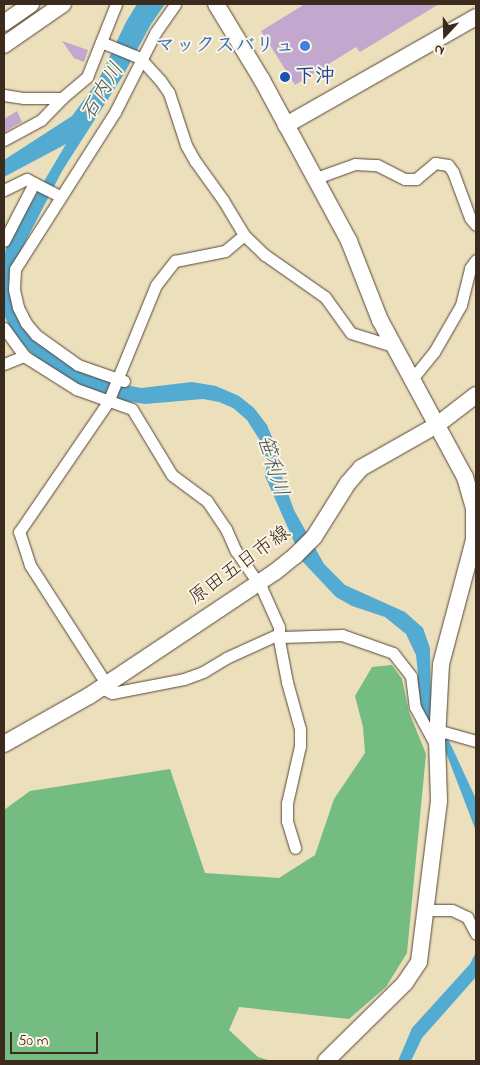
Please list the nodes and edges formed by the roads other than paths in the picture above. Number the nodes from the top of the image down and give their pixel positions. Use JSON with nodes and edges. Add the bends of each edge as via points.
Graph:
{"nodes":[{"id":1,"x":31,"y":4,"type":"edge"},
{"id":2,"x":63,"y":4,"type":"edge"},
{"id":3,"x":116,"y":4,"type":"edge"},
{"id":4,"x":175,"y":4,"type":"edge"},
{"id":5,"x":216,"y":4,"type":"edge"},
{"id":6,"x":476,"y":17,"type":"edge"},
{"id":7,"x":4,"y":23,"type":"edge"},
{"id":8,"x":104,"y":43,"type":"junction"},
{"id":9,"x":4,"y":45,"type":"edge"},
{"id":10,"x":141,"y":59,"type":"junction"},
{"id":11,"x":4,"y":95,"type":"edge"},
{"id":12,"x":62,"y":98,"type":"junction"},
{"id":13,"x":286,"y":125,"type":"junction"},
{"id":14,"x":4,"y":140,"type":"edge"},
{"id":15,"x":316,"y":178,"type":"junction"},
{"id":16,"x":35,"y":183,"type":"junction"},
{"id":17,"x":4,"y":190,"type":"edge"},
{"id":18,"x":58,"y":196,"type":"junction"},
{"id":19,"x":476,"y":225,"type":"edge"},
{"id":20,"x":244,"y":235,"type":"junction"},
{"id":21,"x":4,"y":241,"type":"edge"},
{"id":22,"x":476,"y":260,"type":"edge"},
{"id":23,"x":4,"y":328,"type":"edge"},
{"id":24,"x":393,"y":346,"type":"junction"},
{"id":25,"x":24,"y":356,"type":"junction"},
{"id":26,"x":4,"y":364,"type":"edge"},
{"id":27,"x":412,"y":380,"type":"junction"},
{"id":28,"x":120,"y":381,"type":"junction"},
{"id":29,"x":476,"y":395,"type":"edge"},
{"id":30,"x":109,"y":401,"type":"junction"},
{"id":31,"x":437,"y":425,"type":"junction"},
{"id":32,"x":472,"y":484,"type":"edge"},
{"id":33,"x":258,"y":583,"type":"junction"},
{"id":34,"x":279,"y":634,"type":"junction"},
{"id":35,"x":104,"y":686,"type":"junction"},
{"id":36,"x":437,"y":740,"type":"junction"},
{"id":37,"x":476,"y":741,"type":"edge"},
{"id":38,"x":4,"y":744,"type":"edge"},
{"id":39,"x":295,"y":848,"type":"dead end"},
{"id":40,"x":428,"y":910,"type":"junction"},
{"id":41,"x":476,"y":934,"type":"edge"},
{"id":42,"x":326,"y":1061,"type":"edge"}],
"edges":[{"from":1,"to":7,"type":"street"},
{"from":2,"to":9,"type":"street"},
{"from":3,"to":8,"type":"street"},
{"from":4,"to":10,"type":"street"},
{"from":5,"to":13,"type":"street"},
{"from":6,"to":13,"type":"street"},
{"from":8,"to":10,"type":"street"},
{"from":8,"to":12,"type":"street","via":[[88,77]]},
{"from":10,"to":18,"type":"street","via":[[114,112]]},
{"from":10,"to":20,"type":"street","via":[[169,93],[194,161]]},
{"from":11,"to":12,"type":"street"},
{"from":12,"to":14,"type":"street","via":[[41,120]]},
{"from":13,"to":15,"type":"street"},
{"from":15,"to":19,"type":"street","via":[[356,164],[377,164],[405,179],[416,179],[435,163],[448,165]]},
{"from":15,"to":24,"type":"street","via":[[355,254]]},
{"from":16,"to":17,"type":"street","via":[[27,179]]},
{"from":16,"to":18,"type":"street"},
{"from":16,"to":21,"type":"street"},
{"from":18,"to":28,"type":"street","via":[[16,269],[14,289],[18,307],[36,335],[78,365]]},
{"from":20,"to":24,"type":"street","via":[[265,255],[325,297],[351,334]]},
{"from":20,"to":28,"type":"street","via":[[225,251],[174,261],[156,285]]},
{"from":22,"to":27,"type":"street","via":[[470,268],[461,305],[434,352]]},
{"from":23,"to":25,"type":"street"},
{"from":24,"to":27,"type":"street"},
{"from":25,"to":26,"type":"street"},
{"from":25,"to":30,"type":"street","via":[[76,389]]},
{"from":27,"to":31,"type":"street"},
{"from":28,"to":30,"type":"street"},
{"from":29,"to":31,"type":"street","name":"原田五日市線"},
{"from":30,"to":33,"type":"street","via":[[132,409],[172,475],[207,501]]},
{"from":30,"to":35,"type":"street","via":[[19,532],[30,564]]},
{"from":31,"to":32,"type":"street"},
{"from":31,"to":33,"type":"street","name":"原田五日市線","via":[[361,468],[310,540]]},
{"from":32,"to":36,"type":"street","via":[[474,540],[444,647]]},
{"from":33,"to":34,"type":"street","via":[[279,627]]},
{"from":33,"to":35,"type":"street","name":"原田五日市線"},
{"from":34,"to":35,"type":"street","via":[[184,679],[112,693]]},
{"from":34,"to":36,"type":"street","via":[[282,637],[342,635],[393,653],[411,676],[416,707]]},
{"from":34,"to":39,"type":"street","via":[[287,682],[300,729],[300,746],[287,803],[287,821]]},
{"from":35,"to":38,"type":"street","name":"原田五日市線"},
{"from":36,"to":37,"type":"street","via":[[453,736]]},
{"from":36,"to":40,"type":"street","via":[[439,801]]},
{"from":40,"to":41,"type":"street","via":[[452,910],[467,917]]},
{"from":40,"to":42,"type":"street","via":[[419,962],[405,983]]}]}
